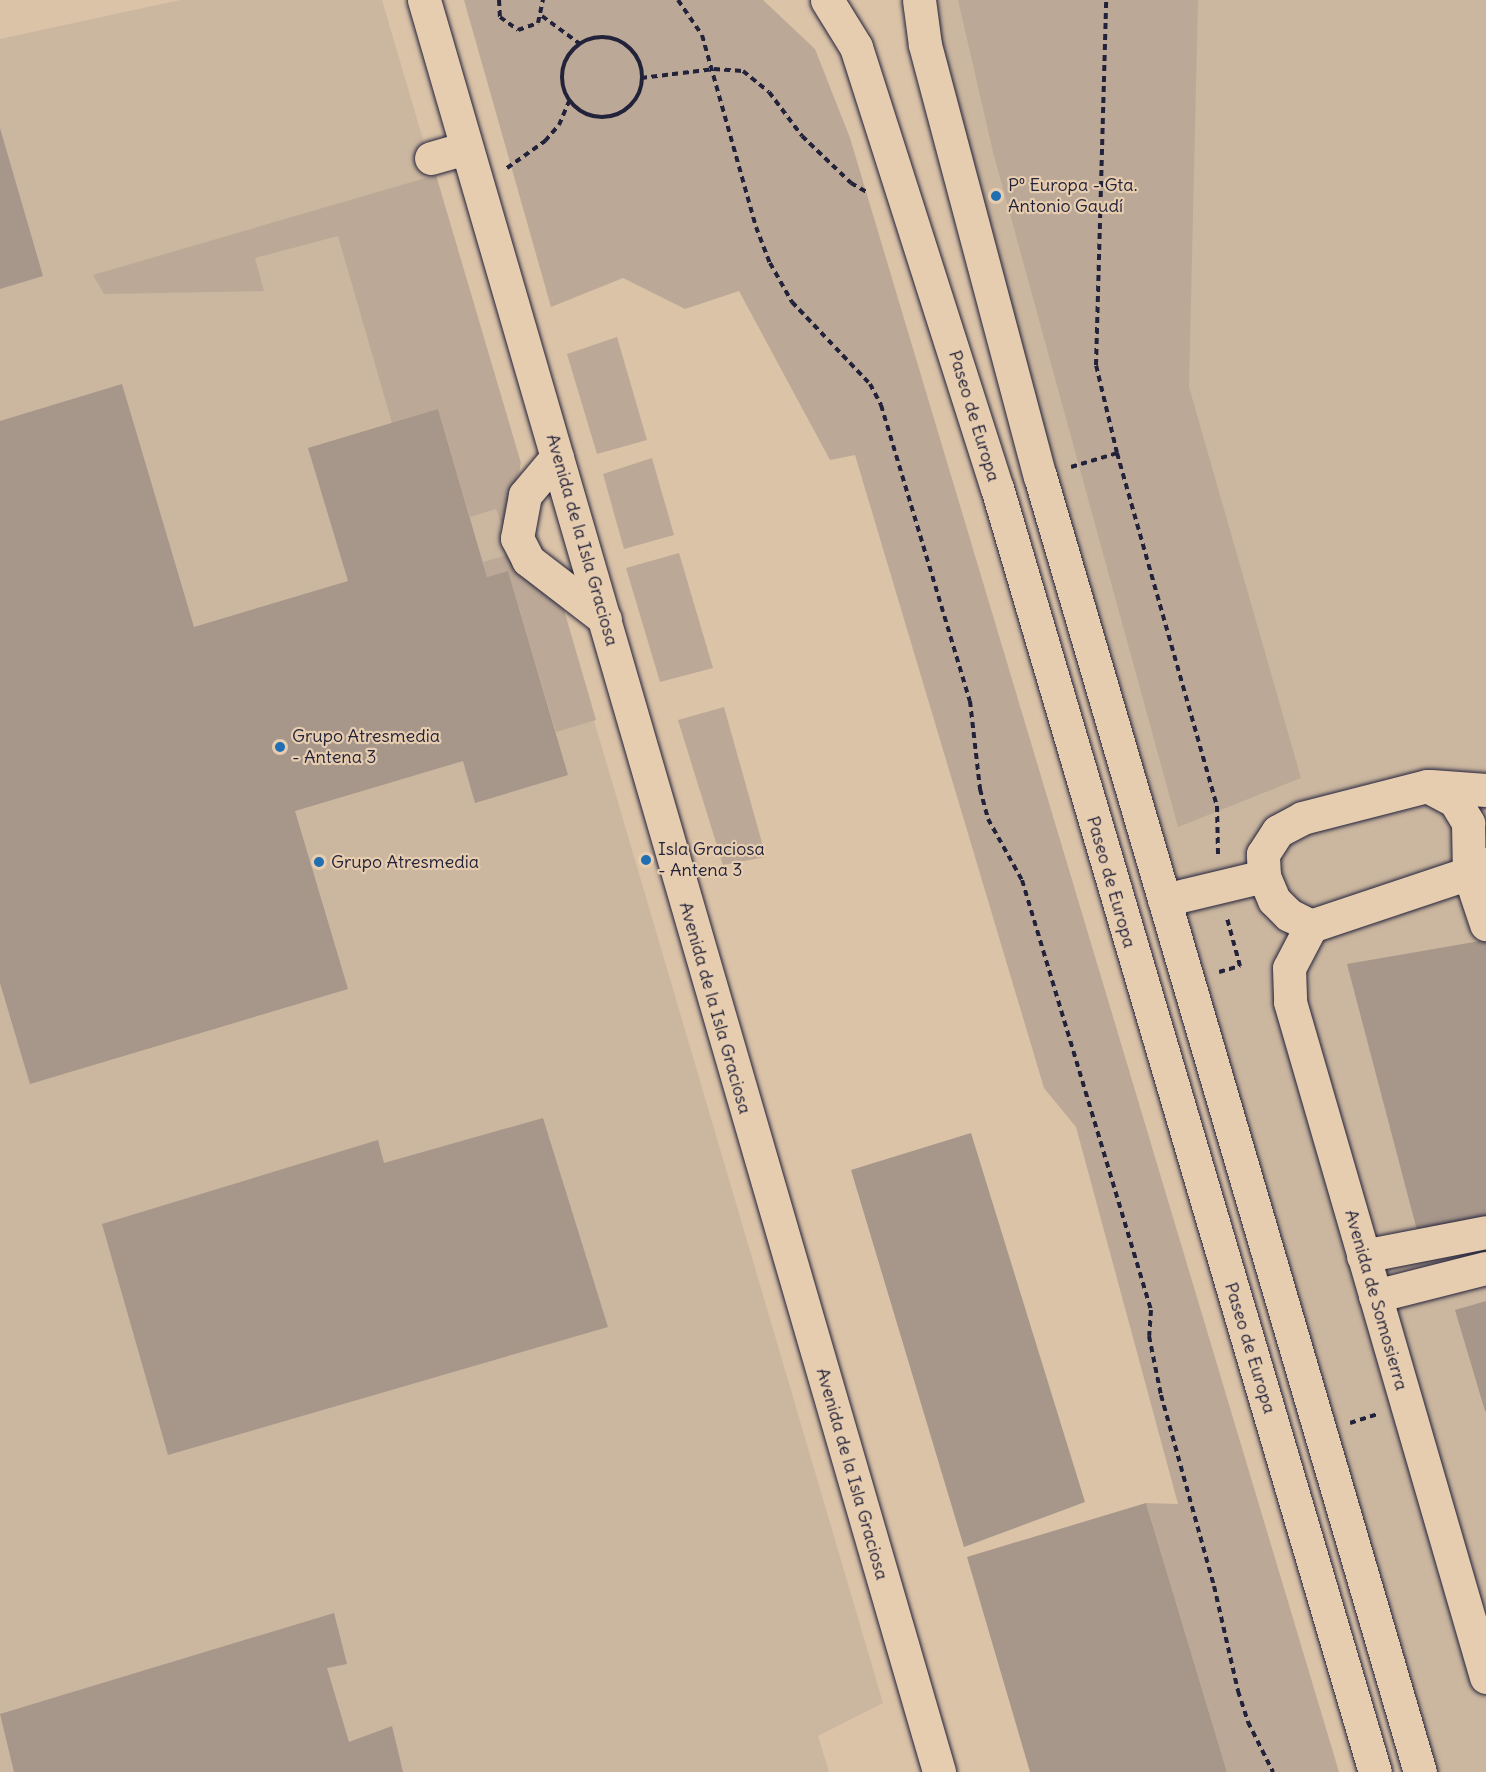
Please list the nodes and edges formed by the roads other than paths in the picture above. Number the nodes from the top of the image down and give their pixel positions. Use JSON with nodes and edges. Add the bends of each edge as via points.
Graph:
{"nodes":[{"id":1,"x":424,"y":0,"type":"edge"},
{"id":2,"x":827,"y":0,"type":"edge"},
{"id":3,"x":919,"y":0,"type":"edge"},
{"id":4,"x":467,"y":148,"type":"junction"},
{"id":5,"x":431,"y":158,"type":"dead end"},
{"id":6,"x":557,"y":457,"type":"junction"},
{"id":7,"x":605,"y":619,"type":"junction"},
{"id":8,"x":1427,"y":786,"type":"junction"},
{"id":9,"x":1486,"y":790,"type":"edge"},
{"id":10,"x":1477,"y":868,"type":"edge"},
{"id":11,"x":1264,"y":876,"type":"junction"},
{"id":12,"x":1164,"y":900,"type":"junction"},
{"id":13,"x":1486,"y":924,"type":"edge"},
{"id":14,"x":1311,"y":926,"type":"junction"},
{"id":15,"x":1486,"y":1232,"type":"edge"},
{"id":16,"x":1363,"y":1256,"type":"junction"},
{"id":17,"x":1486,"y":1268,"type":"edge"},
{"id":18,"x":1375,"y":1296,"type":"junction"},
{"id":19,"x":1484,"y":1663,"type":"edge"},
{"id":20,"x":939,"y":1772,"type":"edge"},
{"id":21,"x":1375,"y":1772,"type":"edge"},
{"id":22,"x":1420,"y":1772,"type":"edge"}],
"edges":[{"from":1,"to":4,"type":"main road","name":"Avenida de la Isla Graciosa"},
{"from":2,"to":21,"type":"main road","name":"Paseo de Europa","via":[[856,47],[997,488]]},
{"from":3,"to":12,"type":"main road","via":[[926,45],[1040,476]]},
{"from":4,"to":5,"type":"main road"},
{"from":4,"to":6,"type":"main road","name":"Avenida de la Isla Graciosa"},
{"from":6,"to":7,"type":"main road","name":"Avenida de la Isla Graciosa"},
{"from":6,"to":7,"type":"main road","via":[[525,495],[517,538],[528,560]]},
{"from":7,"to":20,"type":"main road","name":"Avenida de la Isla Graciosa","via":[[702,967]]},
{"from":8,"to":9,"type":"main road"},
{"from":8,"to":10,"type":"main road","via":[[1455,801],[1468,823]]},
{"from":8,"to":11,"type":"main road","via":[[1302,818],[1278,831],[1263,854]]},
{"from":10,"to":13,"type":"main road"},
{"from":10,"to":14,"type":"main road"},
{"from":11,"to":12,"type":"main road"},
{"from":11,"to":14,"type":"main road","via":[[1274,900],[1289,915]]},
{"from":12,"to":22,"type":"main road"},
{"from":14,"to":16,"type":"main road","name":"Avenida de Somosierra","via":[[1289,968],[1290,1002]]},
{"from":15,"to":16,"type":"main road"},
{"from":16,"to":18,"type":"main road","name":"Avenida de Somosierra"},
{"from":17,"to":18,"type":"main road"},
{"from":18,"to":19,"type":"main road","name":"Avenida de Somosierra"}]}
